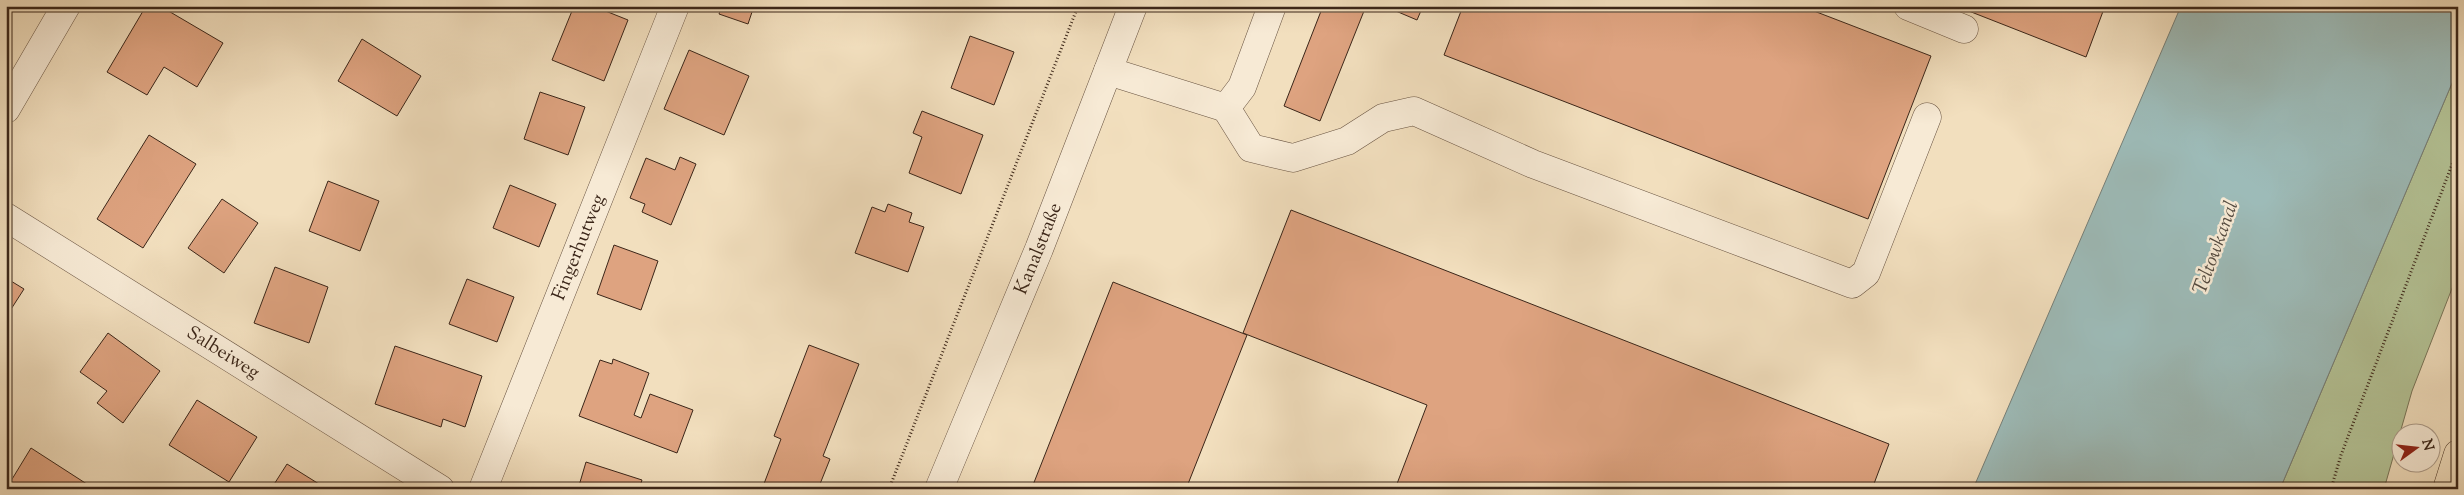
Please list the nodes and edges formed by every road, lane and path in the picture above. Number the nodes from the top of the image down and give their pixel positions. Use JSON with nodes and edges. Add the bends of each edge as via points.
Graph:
{"nodes":[{"id":1,"x":66,"y":6,"type":"edge"},
{"id":2,"x":674,"y":6,"type":"edge"},
{"id":3,"x":1078,"y":6,"type":"edge"},
{"id":4,"x":1133,"y":6,"type":"edge"},
{"id":5,"x":1272,"y":6,"type":"edge"},
{"id":6,"x":1908,"y":6,"type":"edge"},
{"id":7,"x":1964,"y":29,"type":"dead end"},
{"id":8,"x":1108,"y":71,"type":"junction"},
{"id":9,"x":1226,"y":108,"type":"junction"},
{"id":10,"x":6,"y":109,"type":"edge"},
{"id":11,"x":1927,"y":117,"type":"dead end"},
{"id":12,"x":2458,"y":149,"type":"edge"},
{"id":13,"x":6,"y":217,"type":"edge"},
{"id":14,"x":2458,"y":454,"type":"edge"},
{"id":15,"x":440,"y":489,"type":"edge"},
{"id":16,"x":483,"y":489,"type":"edge"},
{"id":17,"x":889,"y":489,"type":"edge"},
{"id":18,"x":939,"y":489,"type":"edge"},
{"id":19,"x":2330,"y":489,"type":"edge"},
{"id":20,"x":2447,"y":489,"type":"edge"}],
"edges":[{"from":1,"to":10,"type":"street"},
{"from":2,"to":16,"type":"street","name":"Fingerhutweg"},
{"from":3,"to":17,"type":"path"},
{"from":4,"to":8,"type":"street","name":"Kanalstraße"},
{"from":5,"to":9,"type":"street","via":[[1242,87]]},
{"from":6,"to":7,"type":"street"},
{"from":8,"to":9,"type":"street"},
{"from":8,"to":18,"type":"street","name":"Kanalstraße","via":[[1039,249]]},
{"from":9,"to":11,"type":"street","via":[[1251,148],[1293,158],[1348,141],[1383,118],[1414,111],[1533,164],[1852,284],[1866,273]]},
{"from":12,"to":19,"type":"path"},
{"from":13,"to":15,"type":"street","name":"Salbeiweg"},
{"from":14,"to":20,"type":"highway"}]}
